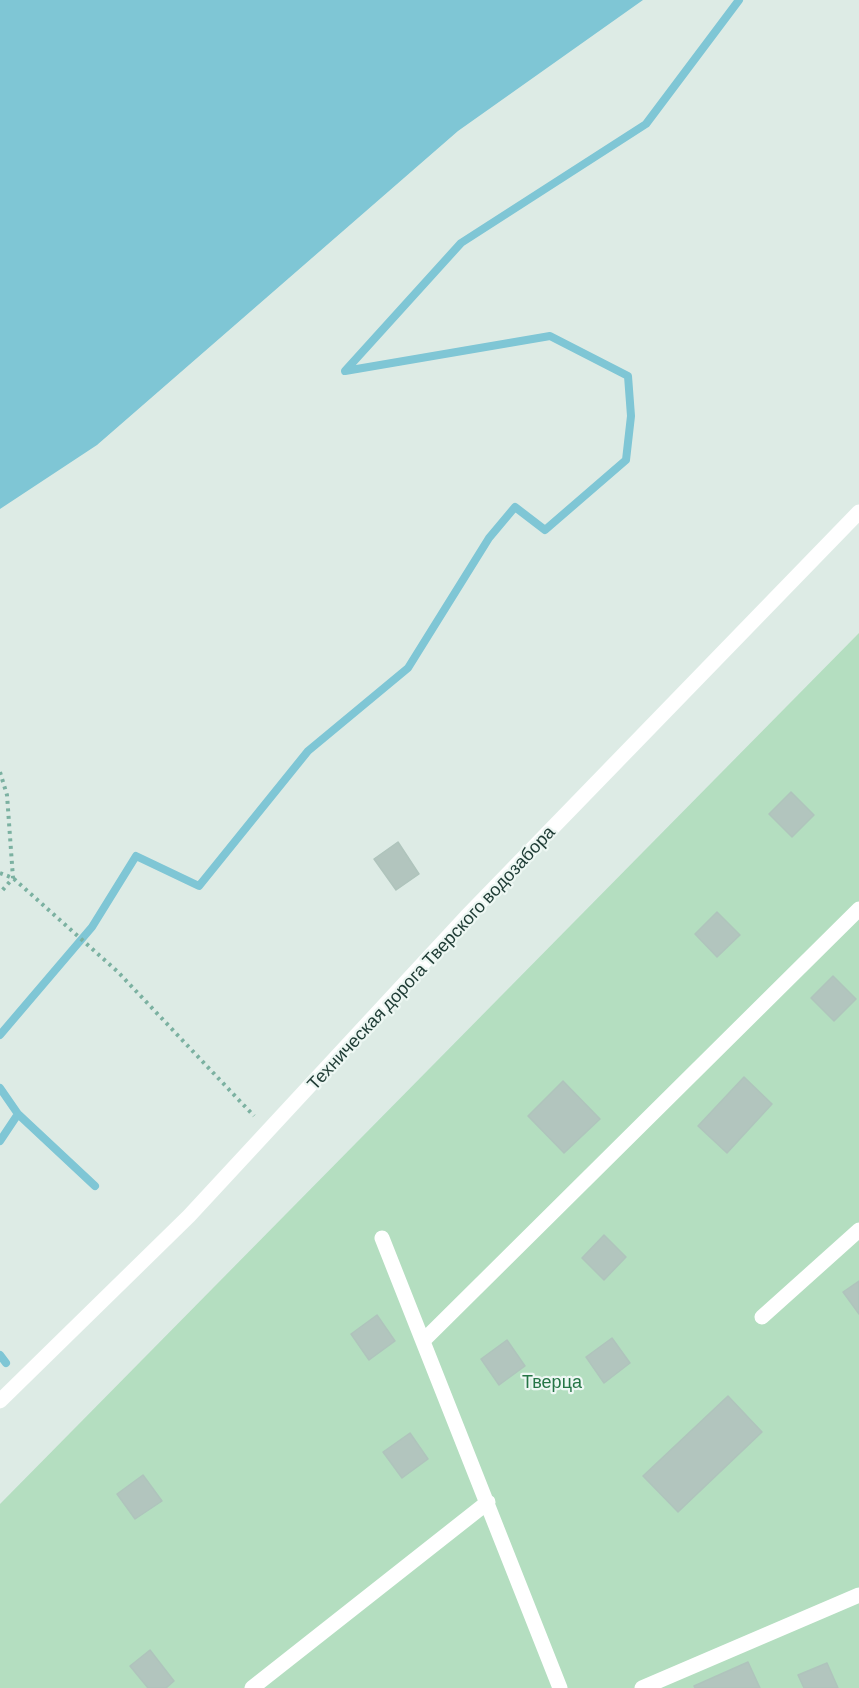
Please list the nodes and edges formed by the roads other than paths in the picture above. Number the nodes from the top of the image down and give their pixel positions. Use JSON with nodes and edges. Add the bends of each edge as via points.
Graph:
{"nodes":[{"id":1,"x":859,"y":512,"type":"edge"},
{"id":2,"x":859,"y":909,"type":"edge"},
{"id":3,"x":859,"y":1230,"type":"edge"},
{"id":4,"x":382,"y":1238,"type":"dead end"},
{"id":5,"x":762,"y":1317,"type":"dead end"},
{"id":6,"x":424,"y":1340,"type":"junction"},
{"id":7,"x":0,"y":1401,"type":"edge"},
{"id":8,"x":488,"y":1502,"type":"junction"},
{"id":9,"x":859,"y":1595,"type":"edge"},
{"id":10,"x":252,"y":1688,"type":"edge"},
{"id":11,"x":560,"y":1688,"type":"edge"},
{"id":12,"x":642,"y":1688,"type":"edge"}],
"edges":[{"from":1,"to":7,"type":"lane","name":"Техническая дорога Тверского водозабора","via":[[466,917],[189,1216]]},
{"from":2,"to":6,"type":"lane"},
{"from":3,"to":5,"type":"lane"},
{"from":4,"to":6,"type":"lane"},
{"from":6,"to":8,"type":"lane"},
{"from":8,"to":10,"type":"lane"},
{"from":8,"to":11,"type":"lane"},
{"from":9,"to":12,"type":"lane"}]}
